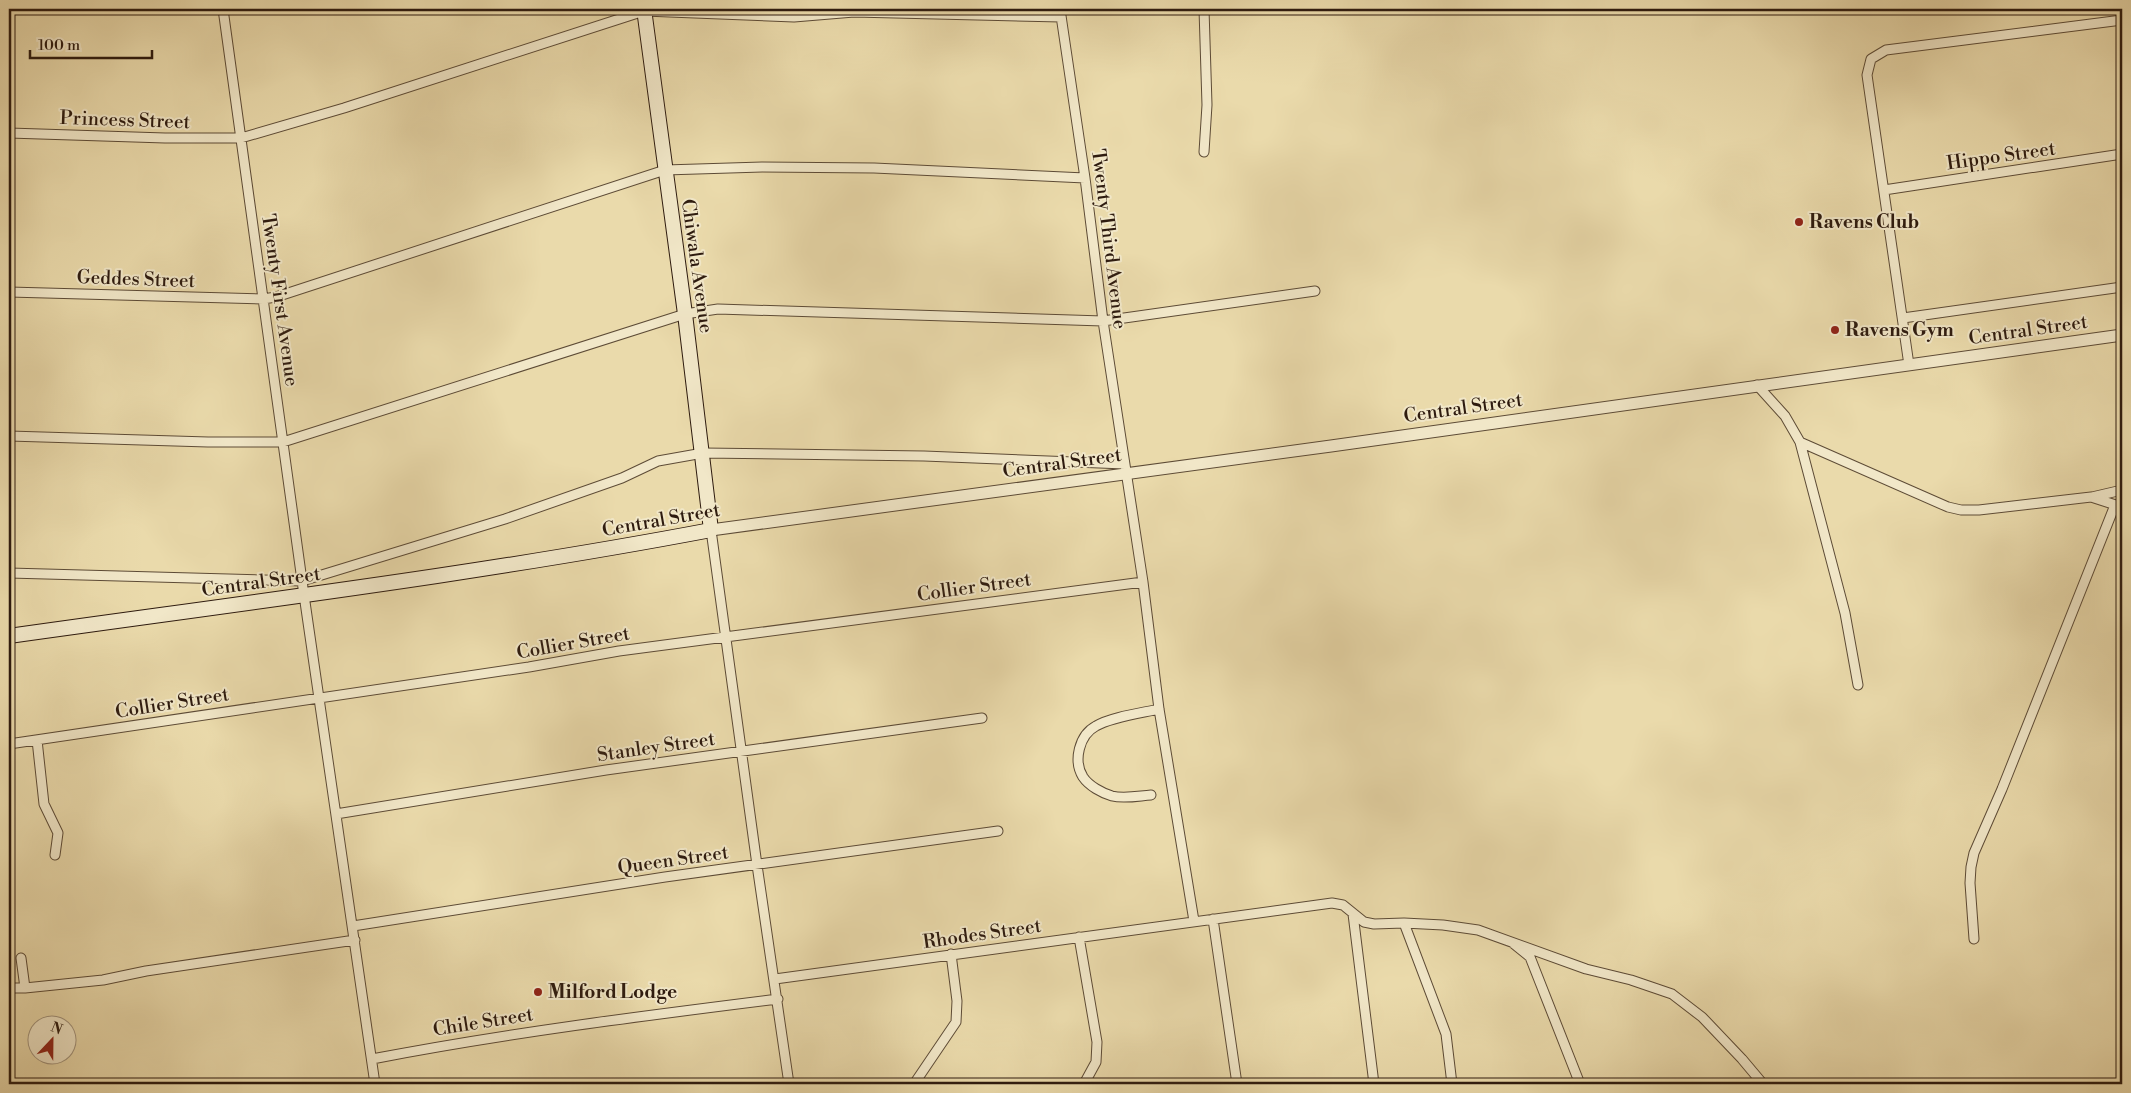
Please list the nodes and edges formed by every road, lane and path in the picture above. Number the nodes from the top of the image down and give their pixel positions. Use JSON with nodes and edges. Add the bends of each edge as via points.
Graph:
{"nodes":[{"id":1,"x":223,"y":9,"type":"edge"},
{"id":2,"x":1204,"y":9,"type":"edge"},
{"id":3,"x":644,"y":10,"type":"edge"},
{"id":4,"x":1061,"y":13,"type":"edge"},
{"id":5,"x":2122,"y":20,"type":"edge"},
{"id":6,"x":9,"y":133,"type":"edge"},
{"id":7,"x":241,"y":138,"type":"junction"},
{"id":8,"x":1204,"y":152,"type":"dead end"},
{"id":9,"x":2122,"y":154,"type":"edge"},
{"id":10,"x":665,"y":170,"type":"junction"},
{"id":11,"x":1085,"y":178,"type":"junction"},
{"id":12,"x":1884,"y":190,"type":"junction"},
{"id":13,"x":2122,"y":287,"type":"edge"},
{"id":14,"x":9,"y":292,"type":"edge"},
{"id":15,"x":1315,"y":292,"type":"dead end"},
{"id":16,"x":263,"y":299,"type":"junction"},
{"id":17,"x":685,"y":314,"type":"junction"},
{"id":18,"x":1903,"y":318,"type":"junction"},
{"id":19,"x":1103,"y":322,"type":"junction"},
{"id":20,"x":2122,"y":335,"type":"edge"},
{"id":21,"x":1909,"y":365,"type":"junction"},
{"id":22,"x":1757,"y":385,"type":"junction"},
{"id":23,"x":9,"y":436,"type":"edge"},
{"id":24,"x":283,"y":442,"type":"junction"},
{"id":25,"x":1800,"y":442,"type":"junction"},
{"id":26,"x":703,"y":453,"type":"junction"},
{"id":27,"x":1126,"y":469,"type":"junction"},
{"id":28,"x":2122,"y":490,"type":"edge"},
{"id":29,"x":2091,"y":497,"type":"junction"},
{"id":30,"x":2119,"y":506,"type":"edge"},
{"id":31,"x":711,"y":530,"type":"junction"},
{"id":32,"x":9,"y":573,"type":"edge"},
{"id":33,"x":1143,"y":582,"type":"junction"},
{"id":34,"x":303,"y":588,"type":"junction"},
{"id":35,"x":9,"y":636,"type":"edge"},
{"id":36,"x":727,"y":636,"type":"junction"},
{"id":37,"x":1858,"y":685,"type":"dead end"},
{"id":38,"x":320,"y":699,"type":"junction"},
{"id":39,"x":1159,"y":709,"type":"junction"},
{"id":40,"x":982,"y":718,"type":"dead end"},
{"id":41,"x":37,"y":740,"type":"junction"},
{"id":42,"x":9,"y":744,"type":"edge"},
{"id":43,"x":743,"y":752,"type":"junction"},
{"id":44,"x":1151,"y":795,"type":"dead end"},
{"id":45,"x":336,"y":814,"type":"junction"},
{"id":46,"x":998,"y":831,"type":"dead end"},
{"id":47,"x":55,"y":856,"type":"dead end"},
{"id":48,"x":757,"y":865,"type":"junction"},
{"id":49,"x":1353,"y":914,"type":"junction"},
{"id":50,"x":1213,"y":919,"type":"junction"},
{"id":51,"x":1194,"y":921,"type":"junction"},
{"id":52,"x":1404,"y":923,"type":"junction"},
{"id":53,"x":353,"y":926,"type":"junction"},
{"id":54,"x":1079,"y":937,"type":"junction"},
{"id":55,"x":1508,"y":939,"type":"junction"},
{"id":56,"x":1974,"y":939,"type":"dead end"},
{"id":57,"x":355,"y":940,"type":"junction"},
{"id":58,"x":951,"y":954,"type":"junction"},
{"id":59,"x":21,"y":958,"type":"dead end"},
{"id":60,"x":775,"y":979,"type":"junction"},
{"id":61,"x":9,"y":988,"type":"edge"},
{"id":62,"x":25,"y":988,"type":"junction"},
{"id":63,"x":778,"y":999,"type":"junction"},
{"id":64,"x":372,"y":1059,"type":"junction"},
{"id":65,"x":375,"y":1084,"type":"edge"},
{"id":66,"x":790,"y":1084,"type":"edge"},
{"id":67,"x":914,"y":1084,"type":"edge"},
{"id":68,"x":1084,"y":1084,"type":"edge"},
{"id":69,"x":1237,"y":1084,"type":"edge"},
{"id":70,"x":1374,"y":1084,"type":"edge"},
{"id":71,"x":1452,"y":1084,"type":"edge"},
{"id":72,"x":1580,"y":1084,"type":"edge"},
{"id":73,"x":1763,"y":1084,"type":"edge"}],
"edges":[{"from":1,"to":7,"type":"street","name":"Twenty First Avenue"},
{"from":2,"to":8,"type":"street","via":[[1207,105]]},
{"from":3,"to":4,"type":"street","via":[[794,17],[854,12]]},
{"from":3,"to":7,"type":"street","name":"Princess Street","via":[[344,108]]},
{"from":3,"to":10,"type":"main road","name":"Chiwala Avenue"},
{"from":4,"to":11,"type":"street","name":"Twenty Third Avenue"},
{"from":5,"to":12,"type":"street","via":[[1886,50],[1871,59],[1867,75]]},
{"from":6,"to":7,"type":"street","name":"Princess Street"},
{"from":7,"to":16,"type":"street","name":"Twenty First Avenue"},
{"from":9,"to":12,"type":"street","name":"Hippo Street"},
{"from":10,"to":11,"type":"street","name":"Geddes Street","via":[[874,168]]},
{"from":10,"to":16,"type":"street","name":"Geddes Street"},
{"from":10,"to":17,"type":"main road","name":"Chiwala Avenue"},
{"from":11,"to":19,"type":"street","name":"Twenty Third Avenue"},
{"from":12,"to":18,"type":"street"},
{"from":13,"to":18,"type":"street"},
{"from":14,"to":16,"type":"street","name":"Geddes Street"},
{"from":15,"to":19,"type":"street"},
{"from":16,"to":24,"type":"street","name":"Twenty First Avenue"},
{"from":17,"to":19,"type":"street","via":[[718,309]]},
{"from":17,"to":24,"type":"street"},
{"from":17,"to":26,"type":"main road","name":"Chiwala Avenue"},
{"from":18,"to":21,"type":"street"},
{"from":19,"to":27,"type":"street","name":"Twenty Third Avenue"},
{"from":20,"to":21,"type":"street","name":"Central Street"},
{"from":21,"to":22,"type":"street","name":"Central Street"},
{"from":22,"to":25,"type":"street","via":[[1785,416]]},
{"from":22,"to":27,"type":"street","name":"Central Street"},
{"from":23,"to":24,"type":"street"},
{"from":24,"to":34,"type":"street","name":"Twenty First Avenue"},
{"from":25,"to":29,"type":"street","via":[[1961,510]]},
{"from":25,"to":37,"type":"street","via":[[1844,613]]},
{"from":26,"to":27,"type":"street","via":[[924,456]]},
{"from":26,"to":31,"type":"main road","name":"Chiwala Avenue"},
{"from":26,"to":34,"type":"street","via":[[658,461],[622,478]]},
{"from":27,"to":31,"type":"street","name":"Central Street"},
{"from":27,"to":33,"type":"street","name":"Twenty Third Avenue"},
{"from":28,"to":29,"type":"street"},
{"from":29,"to":30,"type":"street"},
{"from":30,"to":56,"type":"street","via":[[1974,853],[1970,867]]},
{"from":31,"to":34,"type":"main road","name":"Central Street","via":[[626,546]]},
{"from":31,"to":36,"type":"street"},
{"from":32,"to":34,"type":"street"},
{"from":33,"to":36,"type":"street","name":"Collier Street"},
{"from":33,"to":39,"type":"street","name":"Twenty Third Avenue"},
{"from":34,"to":35,"type":"main road","name":"Central Street"},
{"from":34,"to":38,"type":"street","name":"Twenty First Avenue"},
{"from":36,"to":38,"type":"street","name":"Collier Street"},
{"from":36,"to":43,"type":"street"},
{"from":38,"to":41,"type":"street","name":"Collier Street"},
{"from":38,"to":45,"type":"street","name":"Twenty First Avenue"},
{"from":39,"to":44,"type":"street","via":[[1096,726],[1085,736],[1078,754],[1084,778],[1101,791],[1119,797]]},
{"from":39,"to":51,"type":"street","name":"Twenty Third Avenue"},
{"from":40,"to":43,"type":"street","name":"Stanley Street"},
{"from":41,"to":42,"type":"street","name":"Collier Street"},
{"from":41,"to":47,"type":"street","via":[[44,804],[58,833]]},
{"from":43,"to":45,"type":"street","name":"Stanley Street","via":[[606,770]]},
{"from":43,"to":48,"type":"street"},
{"from":45,"to":53,"type":"street","name":"Twenty First Avenue"},
{"from":46,"to":48,"type":"street","name":"Queen Street"},
{"from":48,"to":53,"type":"street","name":"Queen Street"},
{"from":48,"to":60,"type":"street"},
{"from":49,"to":50,"type":"street","name":"Rhodes Street","via":[[1343,905],[1332,903]]},
{"from":49,"to":52,"type":"street","name":"Rhodes Street","via":[[1374,924]]},
{"from":49,"to":70,"type":"street"},
{"from":50,"to":51,"type":"street","name":"Rhodes Street"},
{"from":50,"to":69,"type":"street"},
{"from":51,"to":54,"type":"street","name":"Rhodes Street"},
{"from":52,"to":55,"type":"street","name":"Rhodes Street","via":[[1443,924]]},
{"from":52,"to":71,"type":"street","via":[[1446,1034]]},
{"from":53,"to":57,"type":"street","name":"Twenty First Avenue"},
{"from":54,"to":58,"type":"street","name":"Rhodes Street"},
{"from":54,"to":68,"type":"street","via":[[1097,1048],[1096,1062]]},
{"from":55,"to":72,"type":"street","via":[[1530,957]]},
{"from":55,"to":73,"type":"street","name":"Rhodes Street","via":[[1586,969],[1672,994],[1702,1017]]},
{"from":57,"to":62,"type":"street","via":[[103,980]]},
{"from":57,"to":64,"type":"street","name":"Twenty First Avenue"},
{"from":58,"to":60,"type":"street","name":"Rhodes Street"},
{"from":58,"to":67,"type":"street","via":[[957,1001],[956,1022]]},
{"from":59,"to":62,"type":"street"},
{"from":60,"to":63,"type":"street"},
{"from":61,"to":62,"type":"street"},
{"from":63,"to":64,"type":"street","name":"Chile Street","via":[[468,1040]]},
{"from":63,"to":66,"type":"street"},
{"from":64,"to":65,"type":"street","name":"Twenty First Avenue"}]}
